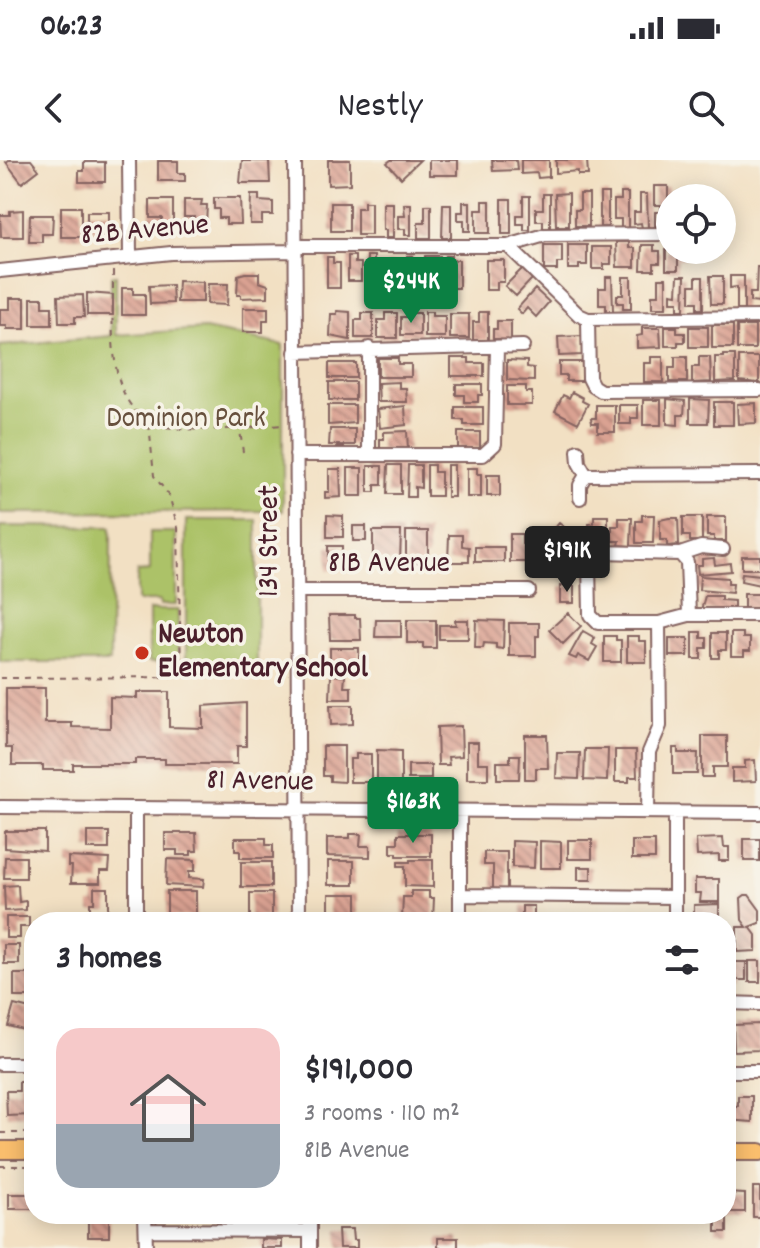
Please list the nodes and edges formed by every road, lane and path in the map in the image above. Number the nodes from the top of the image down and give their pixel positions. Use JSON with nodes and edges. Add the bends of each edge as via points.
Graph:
{"nodes":[{"id":1,"x":129,"y":160,"type":"edge"},
{"id":2,"x":295,"y":160,"type":"edge"},
{"id":3,"x":656,"y":234,"type":"edge"},
{"id":4,"x":508,"y":246,"type":"junction"},
{"id":5,"x":295,"y":249,"type":"junction"},
{"id":6,"x":130,"y":257,"type":"junction"},
{"id":7,"x":113,"y":268,"type":"dead end"},
{"id":8,"x":0,"y":271,"type":"edge"},
{"id":9,"x":760,"y":317,"type":"edge"},
{"id":10,"x":588,"y":319,"type":"junction"},
{"id":11,"x":523,"y":346,"type":"dead end"},
{"id":12,"x":497,"y":347,"type":"junction"},
{"id":13,"x":369,"y":348,"type":"junction"},
{"id":14,"x":295,"y":352,"type":"junction"},
{"id":15,"x":760,"y":390,"type":"edge"},
{"id":16,"x":149,"y":422,"type":"junction"},
{"id":17,"x":240,"y":425,"type":"junction"},
{"id":18,"x":289,"y":425,"type":"dead end"},
{"id":19,"x":578,"y":451,"type":"dead end"},
{"id":20,"x":243,"y":452,"type":"dead end"},
{"id":21,"x":369,"y":454,"type":"junction"},
{"id":22,"x":296,"y":455,"type":"junction"},
{"id":23,"x":760,"y":474,"type":"edge"},
{"id":24,"x":586,"y":475,"type":"junction"},
{"id":25,"x":580,"y":498,"type":"dead end"},
{"id":26,"x":723,"y":549,"type":"dead end"},
{"id":27,"x":680,"y":554,"type":"junction"},
{"id":28,"x":297,"y":591,"type":"junction"},
{"id":29,"x":529,"y":591,"type":"dead end"},
{"id":30,"x":689,"y":615,"type":"junction"},
{"id":31,"x":760,"y":615,"type":"edge"},
{"id":32,"x":659,"y":623,"type":"junction"},
{"id":33,"x":181,"y":677,"type":"junction"},
{"id":34,"x":195,"y":677,"type":"dead end"},
{"id":35,"x":0,"y":678,"type":"edge"},
{"id":36,"x":0,"y":807,"type":"edge"},
{"id":37,"x":136,"y":809,"type":"junction"},
{"id":38,"x":298,"y":810,"type":"junction"},
{"id":39,"x":460,"y":811,"type":"junction"},
{"id":40,"x":648,"y":812,"type":"junction"},
{"id":41,"x":675,"y":813,"type":"junction"},
{"id":42,"x":760,"y":813,"type":"edge"},
{"id":43,"x":460,"y":895,"type":"junction"},
{"id":44,"x":675,"y":897,"type":"junction"},
{"id":45,"x":136,"y":912,"type":"edge"},
{"id":46,"x":299,"y":912,"type":"edge"},
{"id":47,"x":460,"y":912,"type":"edge"},
{"id":48,"x":675,"y":912,"type":"edge"},
{"id":49,"x":736,"y":1003,"type":"edge"},
{"id":50,"x":760,"y":1004,"type":"edge"},
{"id":51,"x":0,"y":1064,"type":"edge"},
{"id":52,"x":24,"y":1064,"type":"edge"},
{"id":53,"x":736,"y":1071,"type":"edge"},
{"id":54,"x":760,"y":1071,"type":"edge"},
{"id":55,"x":0,"y":1133,"type":"edge"},
{"id":56,"x":24,"y":1133,"type":"edge"},
{"id":57,"x":0,"y":1150,"type":"edge"},
{"id":58,"x":24,"y":1150,"type":"edge"},
{"id":59,"x":736,"y":1152,"type":"edge"},
{"id":60,"x":760,"y":1152,"type":"edge"},
{"id":61,"x":0,"y":1166,"type":"edge"},
{"id":62,"x":24,"y":1166,"type":"edge"},
{"id":63,"x":146,"y":1224,"type":"edge"},
{"id":64,"x":310,"y":1224,"type":"edge"},
{"id":65,"x":146,"y":1230,"type":"junction"},
{"id":66,"x":310,"y":1231,"type":"junction"},
{"id":67,"x":146,"y":1248,"type":"edge"},
{"id":68,"x":310,"y":1248,"type":"edge"}],
"edges":[{"from":1,"to":6,"type":"street"},
{"from":2,"to":5,"type":"street","name":"134 Street"},
{"from":3,"to":4,"type":"street","name":"82B Avenue","via":[[545,235]]},
{"from":4,"to":5,"type":"street","name":"82B Avenue"},
{"from":4,"to":10,"type":"street"},
{"from":5,"to":6,"type":"street","name":"82B Avenue"},
{"from":5,"to":14,"type":"street","name":"134 Street"},
{"from":6,"to":8,"type":"street","name":"82B Avenue"},
{"from":7,"to":16,"type":"path","via":[[118,377],[128,403]]},
{"from":9,"to":10,"type":"street"},
{"from":10,"to":15,"type":"street","via":[[589,378],[601,391]]},
{"from":11,"to":12,"type":"street"},
{"from":12,"to":13,"type":"street"},
{"from":12,"to":21,"type":"street","via":[[495,444],[483,455]]},
{"from":13,"to":14,"type":"street"},
{"from":13,"to":21,"type":"street"},
{"from":14,"to":22,"type":"street","name":"134 Street"},
{"from":16,"to":17,"type":"path","via":[[195,430]]},
{"from":16,"to":33,"type":"path","via":[[154,476],[169,495],[178,528]]},
{"from":17,"to":18,"type":"path"},
{"from":17,"to":20,"type":"path"},
{"from":19,"to":24,"type":"street"},
{"from":21,"to":22,"type":"street"},
{"from":22,"to":28,"type":"street","name":"134 Street"},
{"from":23,"to":24,"type":"street"},
{"from":24,"to":25,"type":"street"},
{"from":26,"to":27,"type":"street","via":[[701,547]]},
{"from":27,"to":30,"type":"street","via":[[687,562]]},
{"from":27,"to":32,"type":"street","via":[[599,552],[589,561],[590,615],[598,623]]},
{"from":28,"to":29,"type":"street","name":"81B Avenue"},
{"from":28,"to":38,"type":"street","name":"134 Street"},
{"from":30,"to":31,"type":"street"},
{"from":30,"to":32,"type":"street"},
{"from":32,"to":40,"type":"street","via":[[660,726],[649,752]]},
{"from":33,"to":34,"type":"path"},
{"from":33,"to":35,"type":"path"},
{"from":36,"to":37,"type":"street","name":"81 Avenue"},
{"from":37,"to":38,"type":"street","name":"81 Avenue"},
{"from":37,"to":45,"type":"street"},
{"from":38,"to":39,"type":"street","name":"81 Avenue"},
{"from":38,"to":46,"type":"street","name":"134 Street"},
{"from":39,"to":40,"type":"street","name":"81 Avenue"},
{"from":39,"to":43,"type":"street"},
{"from":40,"to":41,"type":"street","name":"81 Avenue"},
{"from":41,"to":42,"type":"street","name":"81 Avenue"},
{"from":41,"to":44,"type":"street"},
{"from":43,"to":44,"type":"street"},
{"from":43,"to":47,"type":"street"},
{"from":44,"to":48,"type":"street"},
{"from":49,"to":50,"type":"street"},
{"from":51,"to":52,"type":"street"},
{"from":53,"to":54,"type":"street"},
{"from":55,"to":56,"type":"path"},
{"from":57,"to":58,"type":"main road"},
{"from":59,"to":60,"type":"main road"},
{"from":61,"to":62,"type":"path"},
{"from":63,"to":65,"type":"street"},
{"from":64,"to":66,"type":"street"},
{"from":65,"to":66,"type":"street"},
{"from":65,"to":67,"type":"street"},
{"from":66,"to":68,"type":"street"}]}
